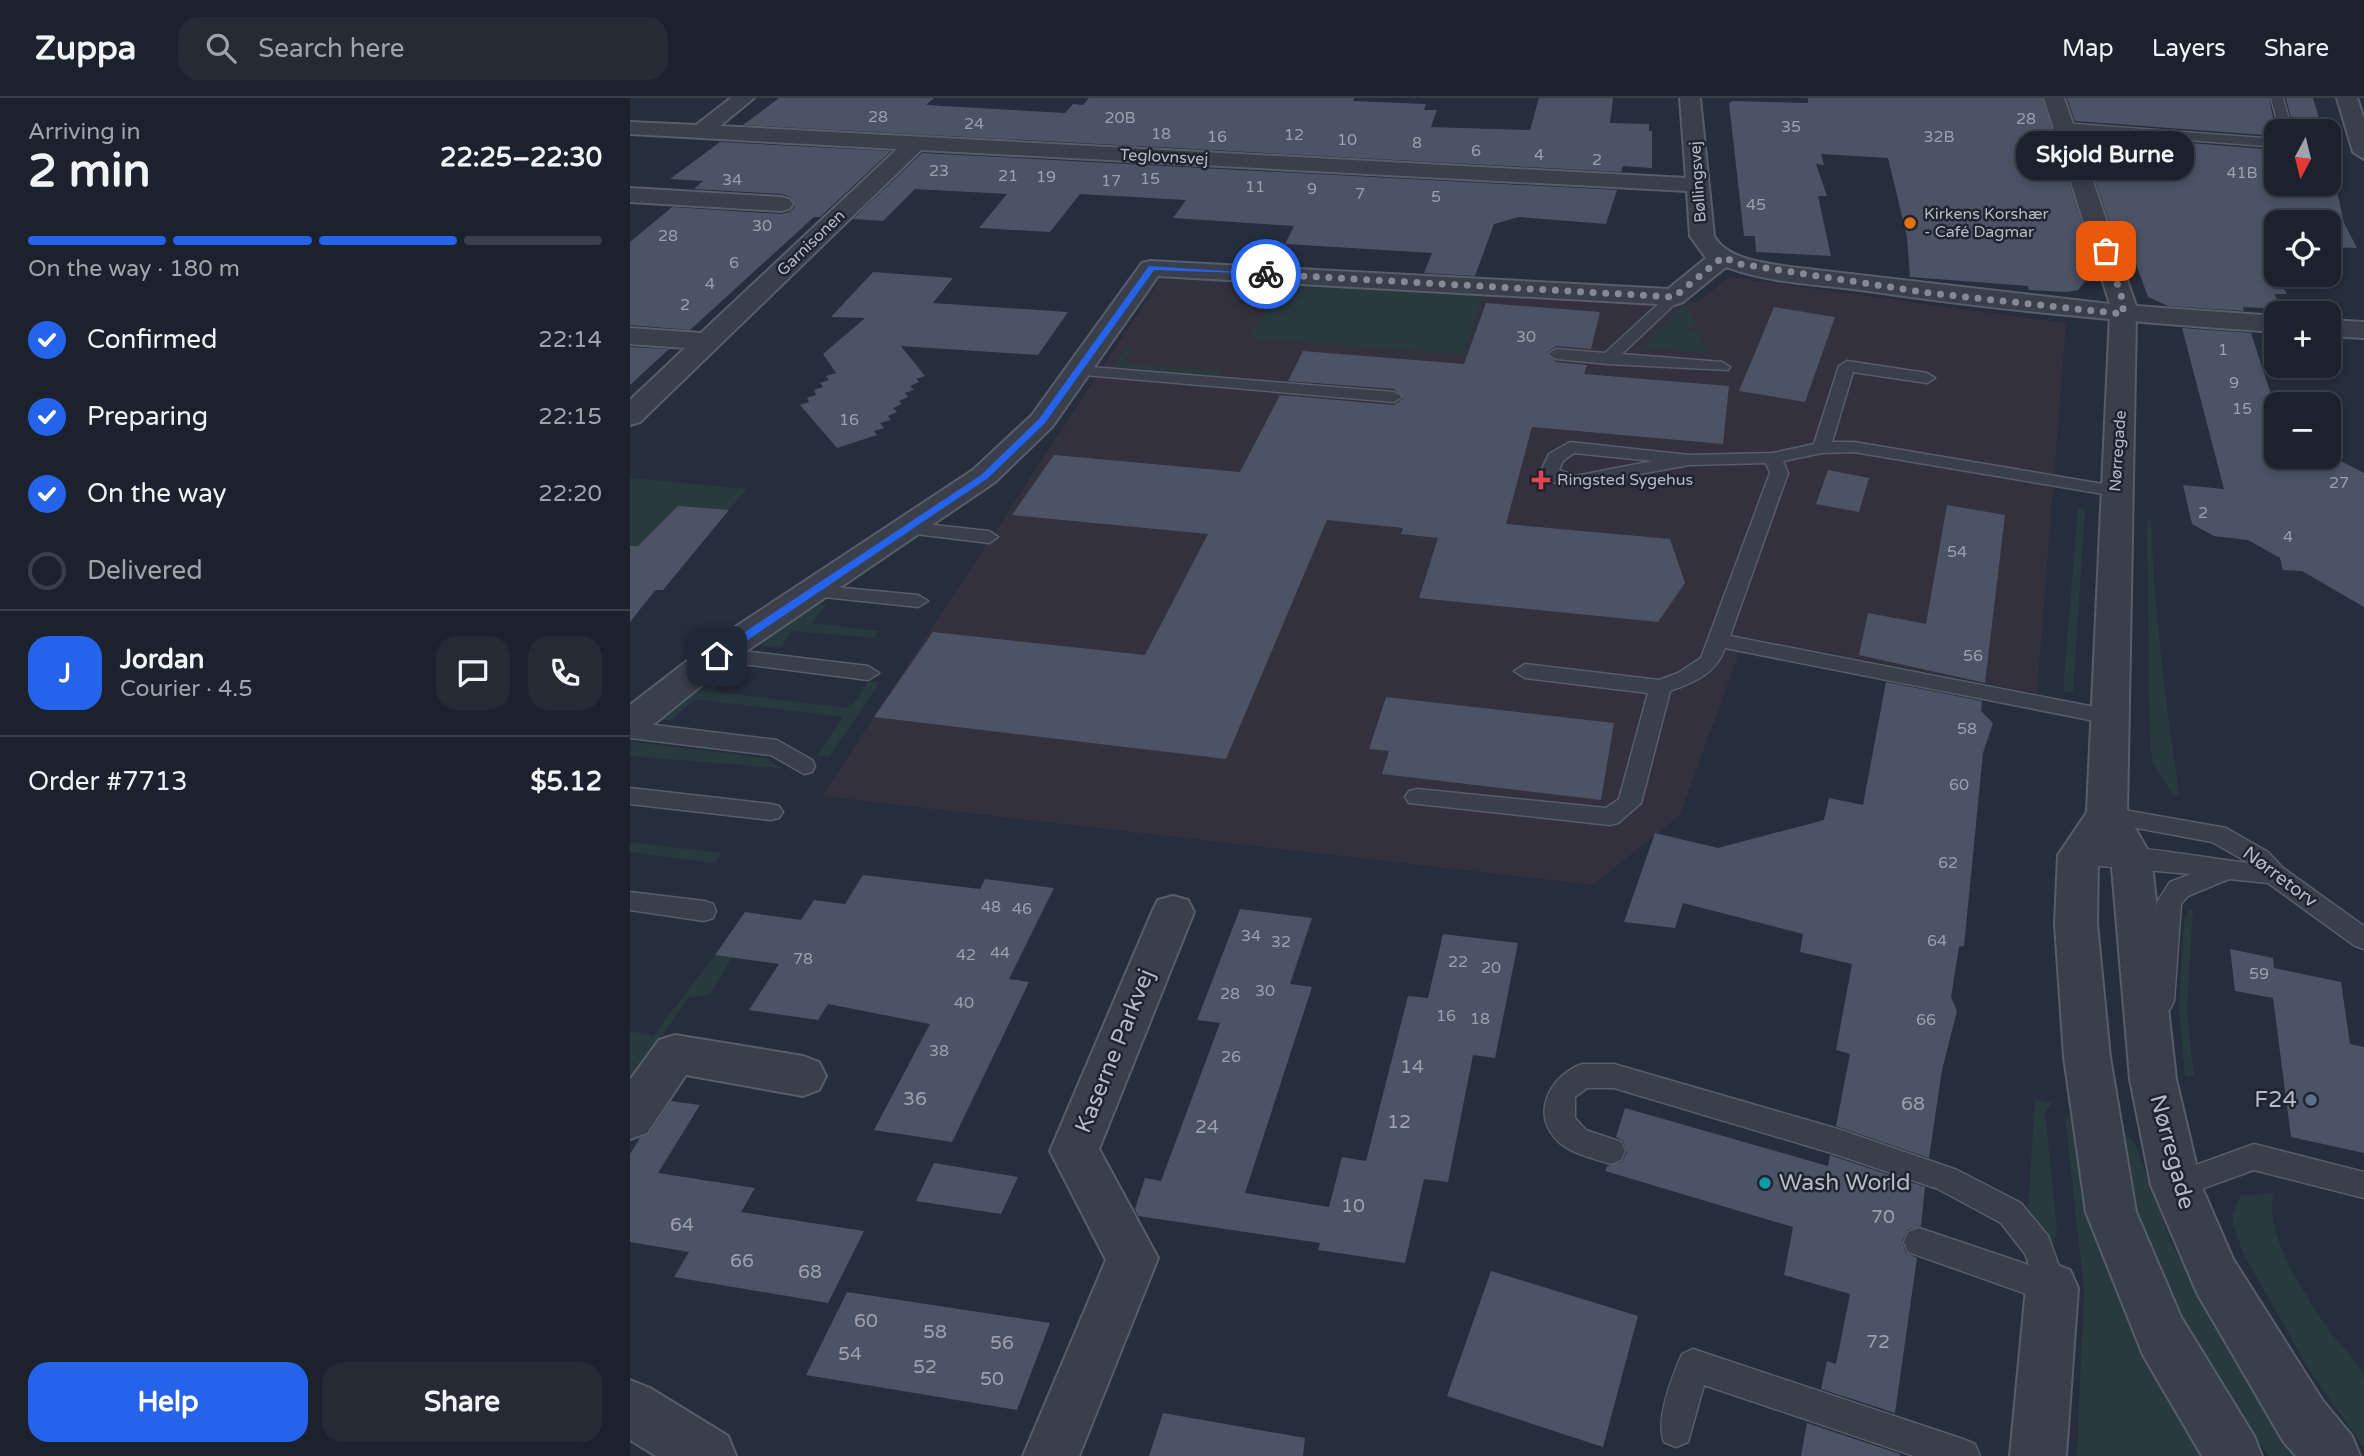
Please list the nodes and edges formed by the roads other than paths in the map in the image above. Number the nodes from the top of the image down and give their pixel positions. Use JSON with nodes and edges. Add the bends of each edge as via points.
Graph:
{"nodes":[{"id":1,"x":744,"y":98,"type":"edge"},
{"id":2,"x":1690,"y":98,"type":"edge"},
{"id":3,"x":2054,"y":98,"type":"edge"},
{"id":4,"x":2277,"y":98,"type":"edge"},
{"id":5,"x":2347,"y":98,"type":"edge"},
{"id":6,"x":2283,"y":119,"type":"edge"},
{"id":7,"x":2063,"y":127,"type":"junction"},
{"id":8,"x":630,"y":128,"type":"edge"},
{"id":9,"x":700,"y":132,"type":"junction"},
{"id":10,"x":2264,"y":143,"type":"edge"},
{"id":11,"x":915,"y":144,"type":"junction"},
{"id":12,"x":2364,"y":152,"type":"edge"},
{"id":13,"x":1698,"y":186,"type":"junction"},
{"id":14,"x":630,"y":195,"type":"edge"},
{"id":15,"x":781,"y":204,"type":"dead end"},
{"id":16,"x":1723,"y":257,"type":"junction"},
{"id":17,"x":1674,"y":297,"type":"junction"},
{"id":18,"x":2123,"y":314,"type":"junction"},
{"id":19,"x":2264,"y":323,"type":"edge"},
{"id":20,"x":2341,"y":329,"type":"edge"},
{"id":21,"x":2364,"y":330,"type":"edge"},
{"id":22,"x":630,"y":336,"type":"edge"},
{"id":23,"x":707,"y":342,"type":"junction"},
{"id":24,"x":1556,"y":354,"type":"dead end"},
{"id":25,"x":1608,"y":359,"type":"junction"},
{"id":26,"x":1722,"y":367,"type":"dead end"},
{"id":27,"x":1079,"y":371,"type":"junction"},
{"id":28,"x":1927,"y":378,"type":"dead end"},
{"id":29,"x":1394,"y":397,"type":"dead end"},
{"id":30,"x":630,"y":416,"type":"edge"},
{"id":31,"x":1822,"y":448,"type":"junction"},
{"id":32,"x":1773,"y":458,"type":"junction"},
{"id":33,"x":1689,"y":460,"type":"junction"},
{"id":34,"x":2115,"y":491,"type":"junction"},
{"id":35,"x":906,"y":528,"type":"junction"},
{"id":36,"x":989,"y":537,"type":"dead end"},
{"id":37,"x":812,"y":591,"type":"junction"},
{"id":38,"x":918,"y":601,"type":"dead end"},
{"id":39,"x":1718,"y":640,"type":"junction"},
{"id":40,"x":717,"y":656,"type":"junction"},
{"id":41,"x":1525,"y":671,"type":"dead end"},
{"id":42,"x":868,"y":673,"type":"dead end"},
{"id":43,"x":1660,"y":687,"type":"junction"},
{"id":44,"x":2110,"y":717,"type":"junction"},
{"id":45,"x":630,"y":724,"type":"edge"},
{"id":46,"x":630,"y":730,"type":"edge"},
{"id":47,"x":804,"y":766,"type":"dead end"},
{"id":48,"x":630,"y":796,"type":"edge"},
{"id":49,"x":1417,"y":797,"type":"dead end"},
{"id":50,"x":771,"y":813,"type":"dead end"},
{"id":51,"x":2107,"y":815,"type":"junction"},
{"id":52,"x":2078,"y":855,"type":"junction"},
{"id":53,"x":2131,"y":856,"type":"junction"},
{"id":54,"x":2225,"y":871,"type":"junction"},
{"id":55,"x":2274,"y":874,"type":"junction"},
{"id":56,"x":630,"y":901,"type":"edge"},
{"id":57,"x":704,"y":911,"type":"dead end"},
{"id":58,"x":1173,"y":912,"type":"dead end"},
{"id":59,"x":2364,"y":939,"type":"edge"},
{"id":60,"x":2147,"y":1036,"type":"junction"},
{"id":61,"x":803,"y":1076,"type":"dead end"},
{"id":62,"x":630,"y":1118,"type":"edge"},
{"id":63,"x":1611,"y":1151,"type":"dead end"},
{"id":64,"x":2326,"y":1173,"type":"joint"},
{"id":65,"x":2176,"y":1185,"type":"junction"},
{"id":66,"x":2364,"y":1185,"type":"edge"},
{"id":67,"x":1919,"y":1242,"type":"dead end"},
{"id":68,"x":2052,"y":1289,"type":"junction"},
{"id":69,"x":630,"y":1408,"type":"edge"},
{"id":70,"x":1676,"y":1430,"type":"dead end"},
{"id":71,"x":708,"y":1456,"type":"edge"},
{"id":72,"x":1051,"y":1456,"type":"edge"},
{"id":73,"x":1963,"y":1456,"type":"edge"},
{"id":74,"x":2038,"y":1456,"type":"edge"},
{"id":75,"x":2234,"y":1456,"type":"edge"},
{"id":76,"x":2332,"y":1456,"type":"edge"}],
"edges":[{"from":1,"to":9,"type":"street"},
{"from":2,"to":13,"type":"street","name":"Bøllingsvej"},
{"from":3,"to":7,"type":"street","name":"Nørregade"},
{"from":4,"to":6,"type":"lane"},
{"from":5,"to":12,"type":"street"},
{"from":7,"to":10,"type":"lane"},
{"from":7,"to":18,"type":"street","name":"Nørregade","via":[[2123,301]]},
{"from":8,"to":9,"type":"street","name":"Teglovnsvej"},
{"from":9,"to":11,"type":"street","name":"Teglovnsvej"},
{"from":11,"to":13,"type":"street","name":"Teglovnsvej"},
{"from":11,"to":23,"type":"street","name":"Garnisonen"},
{"from":13,"to":16,"type":"street","name":"Bøllingsvej","via":[[1702,236],[1712,251]]},
{"from":14,"to":15,"type":"street"},
{"from":16,"to":17,"type":"street"},
{"from":16,"to":18,"type":"street","via":[[1740,264],[1929,293]]},
{"from":17,"to":25,"type":"lane"},
{"from":17,"to":27,"type":"street","via":[[1152,268]]},
{"from":18,"to":19,"type":"street"},
{"from":18,"to":34,"type":"street","name":"Nørregade","via":[[2122,418]]},
{"from":20,"to":21,"type":"street"},
{"from":22,"to":23,"type":"street"},
{"from":23,"to":30,"type":"street","name":"Garnisonen"},
{"from":24,"to":25,"type":"lane"},
{"from":25,"to":26,"type":"lane"},
{"from":27,"to":29,"type":"lane"},
{"from":27,"to":35,"type":"street","via":[[1042,421],[984,477]]},
{"from":28,"to":31,"type":"lane","via":[[1847,366]]},
{"from":31,"to":32,"type":"lane"},
{"from":31,"to":34,"type":"lane","via":[[1854,447]]},
{"from":32,"to":33,"type":"lane"},
{"from":32,"to":39,"type":"lane","via":[[1779,473]]},
{"from":33,"to":33,"type":"lane","via":[[1570,447],[1555,458],[1549,471],[1557,478],[1575,481]]},
{"from":34,"to":44,"type":"street","name":"Nørregade"},
{"from":35,"to":36,"type":"lane"},
{"from":35,"to":37,"type":"street"},
{"from":37,"to":38,"type":"lane"},
{"from":37,"to":40,"type":"street"},
{"from":39,"to":43,"type":"lane","via":[[1710,662]]},
{"from":39,"to":44,"type":"lane"},
{"from":40,"to":42,"type":"lane"},
{"from":40,"to":45,"type":"street"},
{"from":41,"to":43,"type":"lane"},
{"from":43,"to":49,"type":"lane","via":[[1629,803],[1610,817]]},
{"from":44,"to":51,"type":"street","name":"Nørregade"},
{"from":46,"to":47,"type":"lane","via":[[777,748]]},
{"from":48,"to":50,"type":"lane"},
{"from":51,"to":52,"type":"street"},
{"from":51,"to":53,"type":"street","name":"Nørregade"},
{"from":51,"to":55,"type":"lane","name":"Nørretorv","via":[[2218,834],[2260,858]]},
{"from":52,"to":53,"type":"lane"},
{"from":52,"to":75,"type":"street","via":[[2076,924],[2082,1010],[2111,1212],[2162,1336]]},
{"from":53,"to":54,"type":"lane"},
{"from":53,"to":60,"type":"street","name":"Nørregade"},
{"from":54,"to":55,"type":"lane"},
{"from":54,"to":60,"type":"lane","via":[[2179,889],[2169,902],[2162,997]]},
{"from":55,"to":59,"type":"lane","name":"Nørretorv"},
{"from":56,"to":57,"type":"lane"},
{"from":58,"to":72,"type":"street","name":"Kaserne Parkvej","via":[[1074,1151],[1132,1258]]},
{"from":60,"to":65,"type":"street","name":"Nørregade"},
{"from":61,"to":62,"type":"street","via":[[675,1054]]},
{"from":63,"to":68,"type":"lane","via":[[1579,1141],[1561,1127],[1562,1091],[1582,1076],[1614,1076],[1947,1179],[2011,1213],[2037,1246]]},
{"from":64,"to":65,"type":"lane","via":[[2254,1157]]},
{"from":64,"to":66,"type":"lane"},
{"from":65,"to":76,"type":"street","name":"Nørregade","via":[[2215,1276],[2302,1421]]},
{"from":67,"to":68,"type":"lane"},
{"from":68,"to":74,"type":"street"},
{"from":69,"to":71,"type":"street"},
{"from":70,"to":73,"type":"lane","via":[[1693,1365]]}]}
